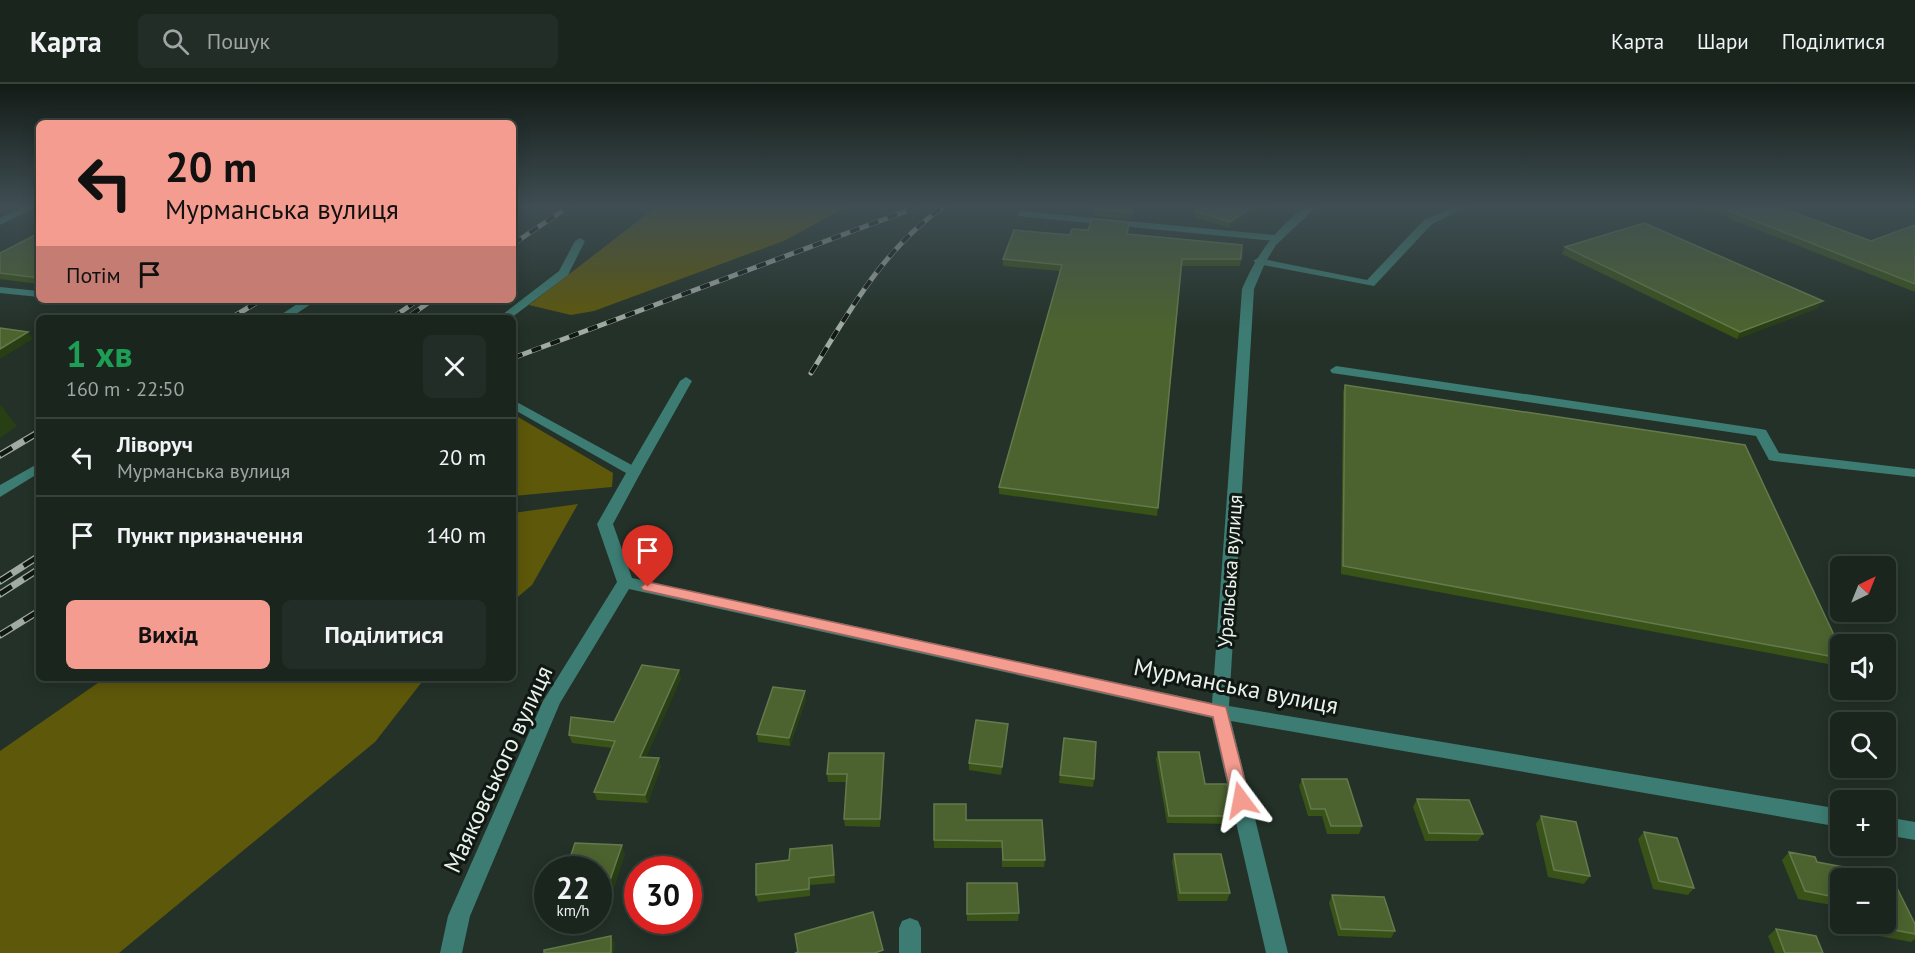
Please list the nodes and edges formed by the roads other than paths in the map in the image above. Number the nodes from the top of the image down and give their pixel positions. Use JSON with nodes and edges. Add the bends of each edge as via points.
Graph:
{"nodes":[{"id":1,"x":577,"y":248,"type":"edge"},
{"id":2,"x":1267,"y":248,"type":"edge"},
{"id":3,"x":1404,"y":248,"type":"edge"},
{"id":4,"x":1258,"y":261,"type":"junction"},
{"id":5,"x":0,"y":290,"type":"edge"},
{"id":6,"x":36,"y":294,"type":"edge"},
{"id":7,"x":306,"y":303,"type":"edge"},
{"id":8,"x":287,"y":315,"type":"edge"},
{"id":9,"x":508,"y":315,"type":"edge"},
{"id":10,"x":1336,"y":370,"type":"dead end"},
{"id":11,"x":686,"y":381,"type":"dead end"},
{"id":12,"x":516,"y":406,"type":"edge"},
{"id":13,"x":36,"y":470,"type":"edge"},
{"id":14,"x":634,"y":472,"type":"junction"},
{"id":15,"x":1915,"y":473,"type":"edge"},
{"id":16,"x":0,"y":492,"type":"edge"},
{"id":17,"x":625,"y":582,"type":"junction"},
{"id":18,"x":1220,"y":712,"type":"junction"},
{"id":19,"x":1830,"y":816,"type":"edge"},
{"id":20,"x":1896,"y":828,"type":"edge"},
{"id":21,"x":1915,"y":831,"type":"edge"},
{"id":22,"x":910,"y":928,"type":"dead end"},
{"id":23,"x":452,"y":953,"type":"edge"},
{"id":24,"x":910,"y":953,"type":"edge"},
{"id":25,"x":1277,"y":953,"type":"edge"}],
"edges":[{"from":1,"to":9,"type":"street","via":[[564,273]]},
{"from":2,"to":4,"type":"street","name":"Уральська вулиця"},
{"from":3,"to":4,"type":"street","via":[[1370,284]]},
{"from":4,"to":18,"type":"street","name":"Уральська вулиця","via":[[1248,289]]},
{"from":5,"to":6,"type":"street"},
{"from":7,"to":8,"type":"street"},
{"from":10,"to":15,"type":"street","via":[[1761,433],[1774,457]]},
{"from":11,"to":14,"type":"street"},
{"from":12,"to":14,"type":"street"},
{"from":13,"to":16,"type":"street"},
{"from":14,"to":17,"type":"street","via":[[605,524]]},
{"from":17,"to":18,"type":"street","name":"Мурманська вулиця"},
{"from":17,"to":23,"type":"street","name":"Маяковського вулиця","via":[[552,701],[459,916]]},
{"from":18,"to":19,"type":"street","name":"Мурманська вулиця"},
{"from":18,"to":25,"type":"street","name":"Уральська вулиця"},
{"from":20,"to":21,"type":"street"},
{"from":22,"to":24,"type":"street"}]}
